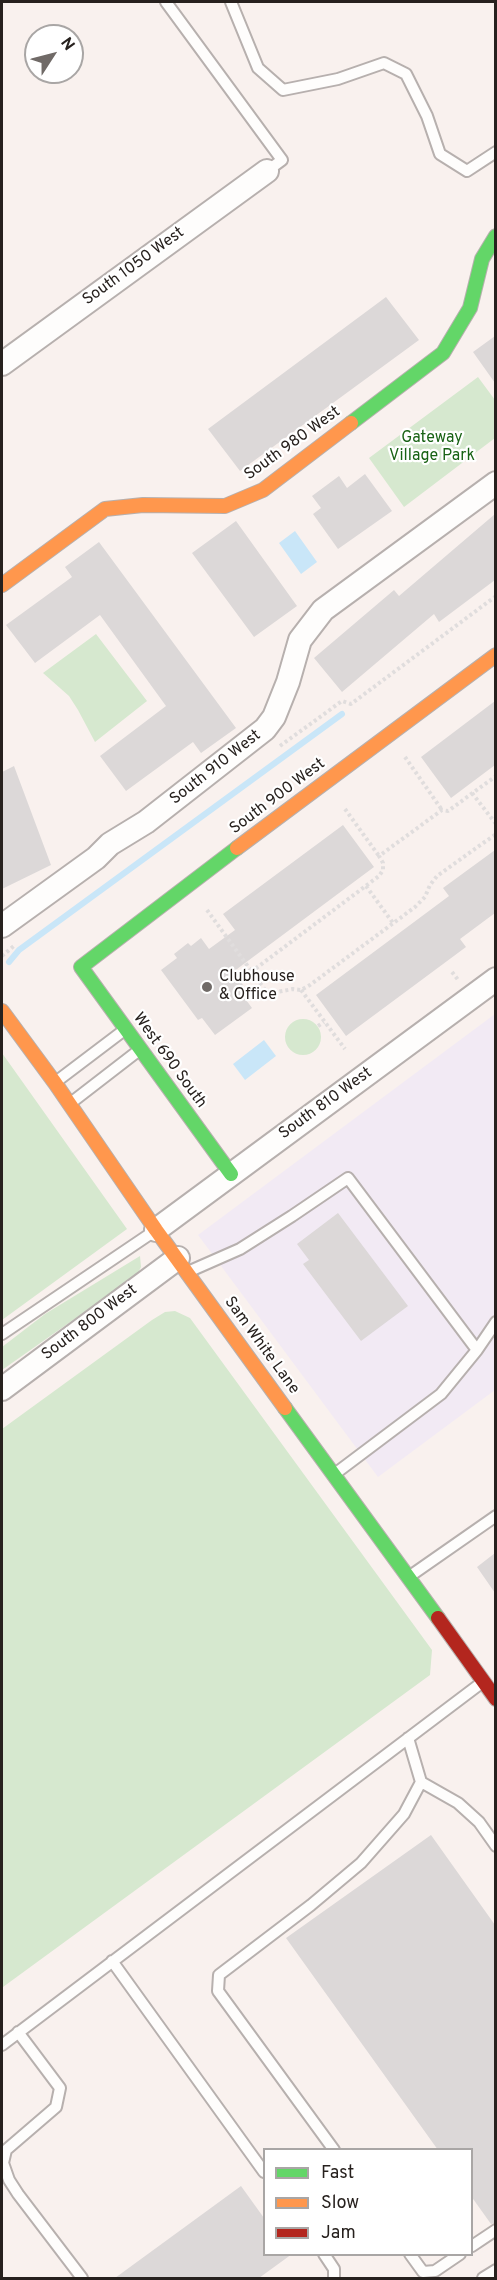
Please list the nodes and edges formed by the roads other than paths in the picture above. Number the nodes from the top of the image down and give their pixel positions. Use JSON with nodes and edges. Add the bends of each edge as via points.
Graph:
{"nodes":[{"id":1,"x":166,"y":2,"type":"edge"},
{"id":2,"x":231,"y":2,"type":"edge"},
{"id":3,"x":495,"y":152,"type":"edge"},
{"id":4,"x":267,"y":171,"type":"joint"},
{"id":5,"x":495,"y":236,"type":"edge"},
{"id":6,"x":2,"y":364,"type":"edge"},
{"id":7,"x":495,"y":483,"type":"edge"},
{"id":8,"x":2,"y":585,"type":"edge"},
{"id":9,"x":495,"y":655,"type":"edge"},
{"id":10,"x":2,"y":926,"type":"edge"},
{"id":11,"x":81,"y":967,"type":"joint"},
{"id":12,"x":495,"y":979,"type":"edge"},
{"id":13,"x":2,"y":1011,"type":"edge"},
{"id":14,"x":126,"y":1029,"type":"junction"},
{"id":15,"x":140,"y":1049,"type":"junction"},
{"id":16,"x":55,"y":1083,"type":"junction"},
{"id":17,"x":69,"y":1104,"type":"junction"},
{"id":18,"x":231,"y":1174,"type":"junction"},
{"id":19,"x":156,"y":1230,"type":"junction"},
{"id":20,"x":183,"y":1265,"type":"junction"},
{"id":21,"x":495,"y":1322,"type":"edge"},
{"id":22,"x":2,"y":1334,"type":"edge"},
{"id":23,"x":477,"y":1350,"type":"junction"},
{"id":24,"x":2,"y":1389,"type":"edge"},
{"id":25,"x":334,"y":1474,"type":"junction"},
{"id":26,"x":495,"y":1516,"type":"edge"},
{"id":27,"x":408,"y":1578,"type":"junction"},
{"id":28,"x":495,"y":1672,"type":"edge"},
{"id":29,"x":483,"y":1682,"type":"junction"},
{"id":30,"x":495,"y":1699,"type":"edge"},
{"id":31,"x":408,"y":1738,"type":"junction"},
{"id":32,"x":421,"y":1782,"type":"junction"},
{"id":33,"x":495,"y":1846,"type":"edge"},
{"id":34,"x":112,"y":1961,"type":"junction"},
{"id":35,"x":18,"y":2032,"type":"junction"},
{"id":36,"x":2,"y":2045,"type":"edge"},
{"id":37,"x":333,"y":2148,"type":"edge"},
{"id":38,"x":263,"y":2171,"type":"edge"},
{"id":39,"x":495,"y":2230,"type":"edge"},
{"id":40,"x":473,"y":2245,"type":"edge"},
{"id":41,"x":325,"y":2256,"type":"edge"},
{"id":42,"x":411,"y":2256,"type":"edge"},
{"id":43,"x":457,"y":2256,"type":"edge"},
{"id":44,"x":495,"y":2270,"type":"edge"},
{"id":45,"x":82,"y":2278,"type":"edge"},
{"id":46,"x":334,"y":2278,"type":"edge"},
{"id":47,"x":483,"y":2278,"type":"edge"}],
"edges":[{"from":1,"to":4,"type":"lane","via":[[282,160]]},
{"from":2,"to":3,"type":"lane","via":[[258,68],[283,90],[338,80],[384,63],[406,74],[428,116],[440,154],[467,171]]},
{"from":4,"to":6,"type":"street","name":"South 1050 West"},
{"from":5,"to":8,"type":"street","name":"South 980 West","via":[[482,259],[470,308],[443,353],[263,490],[225,506],[143,505],[105,509]]},
{"from":7,"to":10,"type":"street","name":"South 910 West","via":[[323,610],[300,640],[284,692],[265,729],[146,822],[110,844]]},
{"from":9,"to":11,"type":"street","name":"South 900 West"},
{"from":11,"to":14,"type":"street","name":"West 690 South"},
{"from":12,"to":18,"type":"street","name":"South 810 West"},
{"from":13,"to":16,"type":"street","name":"Sam White Lane"},
{"from":14,"to":15,"type":"street","name":"West 690 South"},
{"from":14,"to":16,"type":"lane"},
{"from":15,"to":17,"type":"lane"},
{"from":15,"to":18,"type":"street","name":"West 690 South"},
{"from":16,"to":17,"type":"street","name":"Sam White Lane"},
{"from":17,"to":19,"type":"street","name":"Sam White Lane"},
{"from":18,"to":19,"type":"street","name":"South 810 West"},
{"from":19,"to":20,"type":"street","name":"Sam White Lane"},
{"from":19,"to":22,"type":"lane"},
{"from":20,"to":23,"type":"lane","via":[[240,1249],[348,1178]]},
{"from":20,"to":24,"type":"street","name":"South 800 West"},
{"from":20,"to":25,"type":"street","name":"Sam White Lane"},
{"from":21,"to":23,"type":"lane"},
{"from":23,"to":25,"type":"lane","via":[[441,1394]]},
{"from":25,"to":27,"type":"street","name":"Sam White Lane"},
{"from":26,"to":27,"type":"lane"},
{"from":27,"to":29,"type":"street","name":"Sam White Lane"},
{"from":28,"to":29,"type":"lane"},
{"from":29,"to":30,"type":"street","name":"Sam White Lane"},
{"from":29,"to":31,"type":"lane"},
{"from":31,"to":32,"type":"lane"},
{"from":31,"to":34,"type":"lane"},
{"from":32,"to":33,"type":"lane","via":[[458,1803]]},
{"from":32,"to":37,"type":"lane","via":[[404,1814],[361,1863],[219,1974],[218,1991]]},
{"from":34,"to":35,"type":"lane"},
{"from":34,"to":38,"type":"lane"},
{"from":35,"to":36,"type":"lane"},
{"from":35,"to":45,"type":"lane","via":[[60,2088],[56,2106],[6,2150],[3,2163],[18,2194]]},
{"from":39,"to":40,"type":"lane"},
{"from":41,"to":46,"type":"lane","via":[[334,2269]]},
{"from":42,"to":43,"type":"lane","via":[[423,2272],[435,2271]]},
{"from":44,"to":47,"type":"lane"}]}
